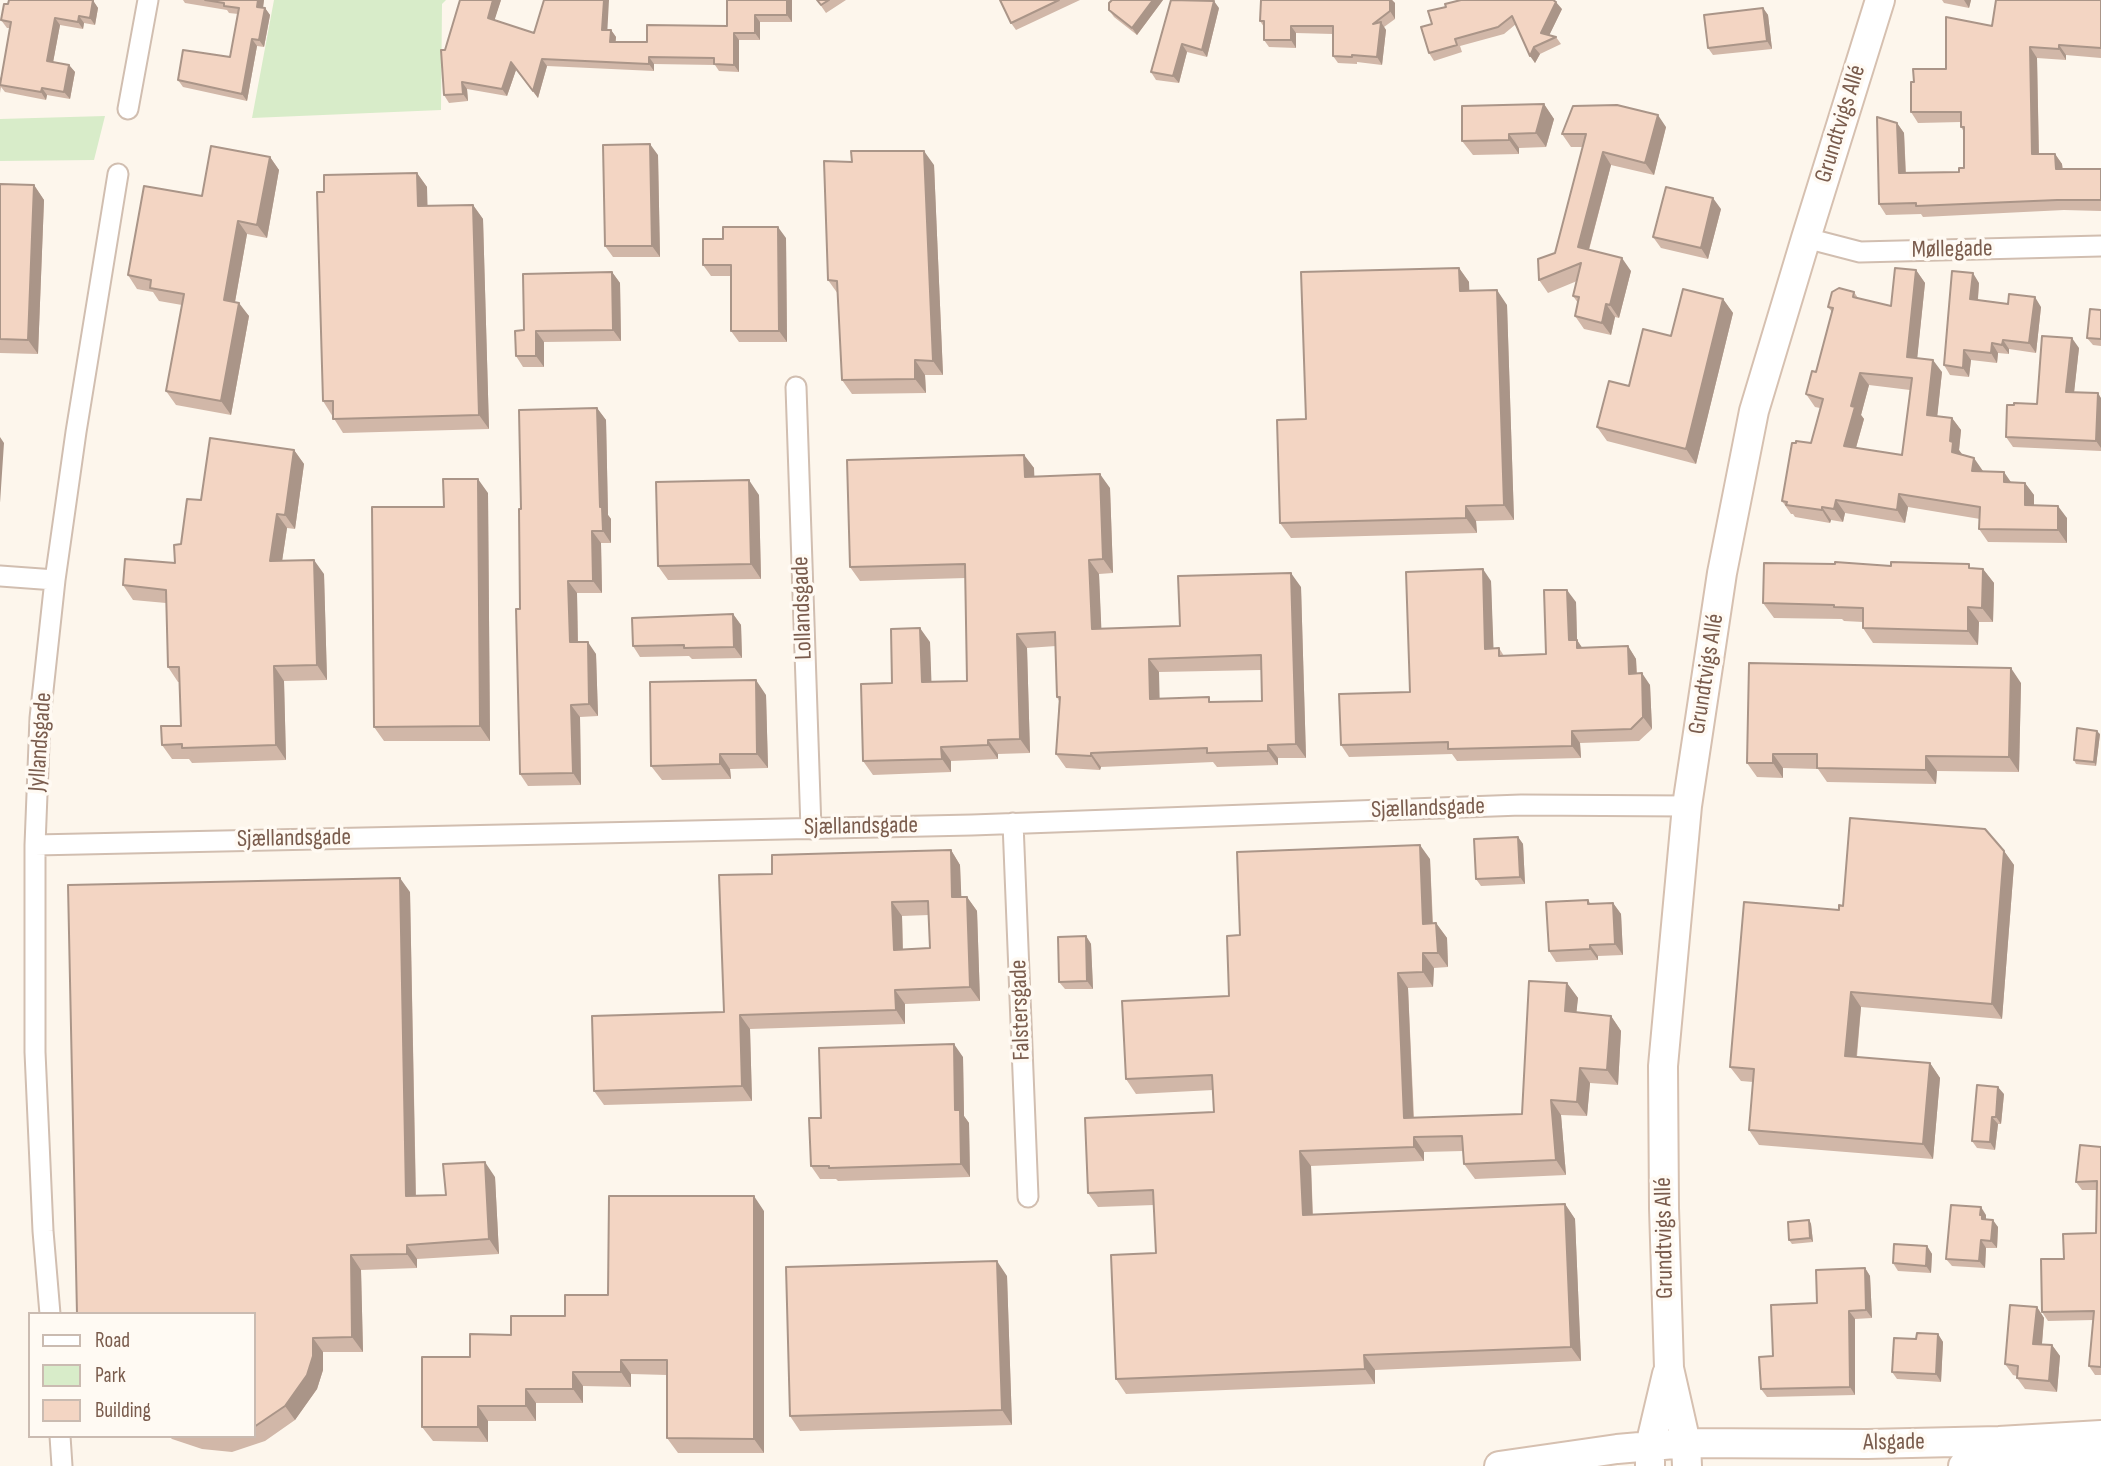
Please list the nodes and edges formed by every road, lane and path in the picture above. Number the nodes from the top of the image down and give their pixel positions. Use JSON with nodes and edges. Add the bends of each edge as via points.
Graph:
{"nodes":[{"id":1,"x":148,"y":0,"type":"edge"},
{"id":2,"x":1880,"y":0,"type":"edge"},
{"id":3,"x":128,"y":109,"type":"dead end"},
{"id":4,"x":118,"y":174,"type":"dead end"},
{"id":5,"x":1805,"y":238,"type":"junction"},
{"id":6,"x":2101,"y":246,"type":"edge"},
{"id":7,"x":796,"y":387,"type":"dead end"},
{"id":8,"x":0,"y":576,"type":"edge"},
{"id":9,"x":55,"y":580,"type":"junction"},
{"id":10,"x":1687,"y":806,"type":"junction"},
{"id":11,"x":1013,"y":823,"type":"junction"},
{"id":12,"x":811,"y":829,"type":"junction"},
{"id":13,"x":35,"y":845,"type":"junction"},
{"id":14,"x":1028,"y":1198,"type":"dead end"},
{"id":15,"x":50,"y":1312,"type":"edge"},
{"id":16,"x":2101,"y":1435,"type":"edge"},
{"id":17,"x":60,"y":1438,"type":"edge"},
{"id":18,"x":2023,"y":1457,"type":"edge"},
{"id":19,"x":1669,"y":1458,"type":"edge"},
{"id":20,"x":2101,"y":1461,"type":"edge"},
{"id":21,"x":62,"y":1466,"type":"edge"},
{"id":22,"x":1499,"y":1466,"type":"edge"},
{"id":23,"x":1611,"y":1466,"type":"edge"},
{"id":24,"x":1964,"y":1466,"type":"edge"}],
"edges":[{"from":1,"to":3,"type":"street"},
{"from":2,"to":5,"type":"street","name":"Grundtvigs Allé"},
{"from":4,"to":9,"type":"street","name":"Jyllandsgade"},
{"from":5,"to":6,"type":"street","name":"Møllegade","via":[[1860,252]]},
{"from":5,"to":10,"type":"street","name":"Grundtvigs Allé","via":[[1754,411],[1722,573]]},
{"from":7,"to":12,"type":"street","name":"Lollandsgade"},
{"from":8,"to":9,"type":"street"},
{"from":9,"to":13,"type":"street","name":"Jyllandsgade","via":[[40,718]]},
{"from":10,"to":11,"type":"street","name":"Sjællandsgade","via":[[1521,805]]},
{"from":10,"to":19,"type":"street","name":"Grundtvigs Allé","via":[[1663,1066]]},
{"from":11,"to":12,"type":"street","name":"Sjællandsgade"},
{"from":11,"to":14,"type":"street","name":"Falstersgade"},
{"from":12,"to":13,"type":"street","name":"Sjællandsgade"},
{"from":13,"to":15,"type":"street","name":"Jyllandsgade","via":[[35,1052]]},
{"from":16,"to":18,"type":"street","name":"Alsgade"},
{"from":17,"to":21,"type":"street"},
{"from":18,"to":19,"type":"street","name":"Alsgade","via":[[1861,1444]]},
{"from":18,"to":20,"type":"street","name":"Alsgade"},
{"from":18,"to":24,"type":"street","name":"Alsgade"},
{"from":19,"to":22,"type":"street","via":[[1617,1449]]},
{"from":19,"to":23,"type":"street"}]}
